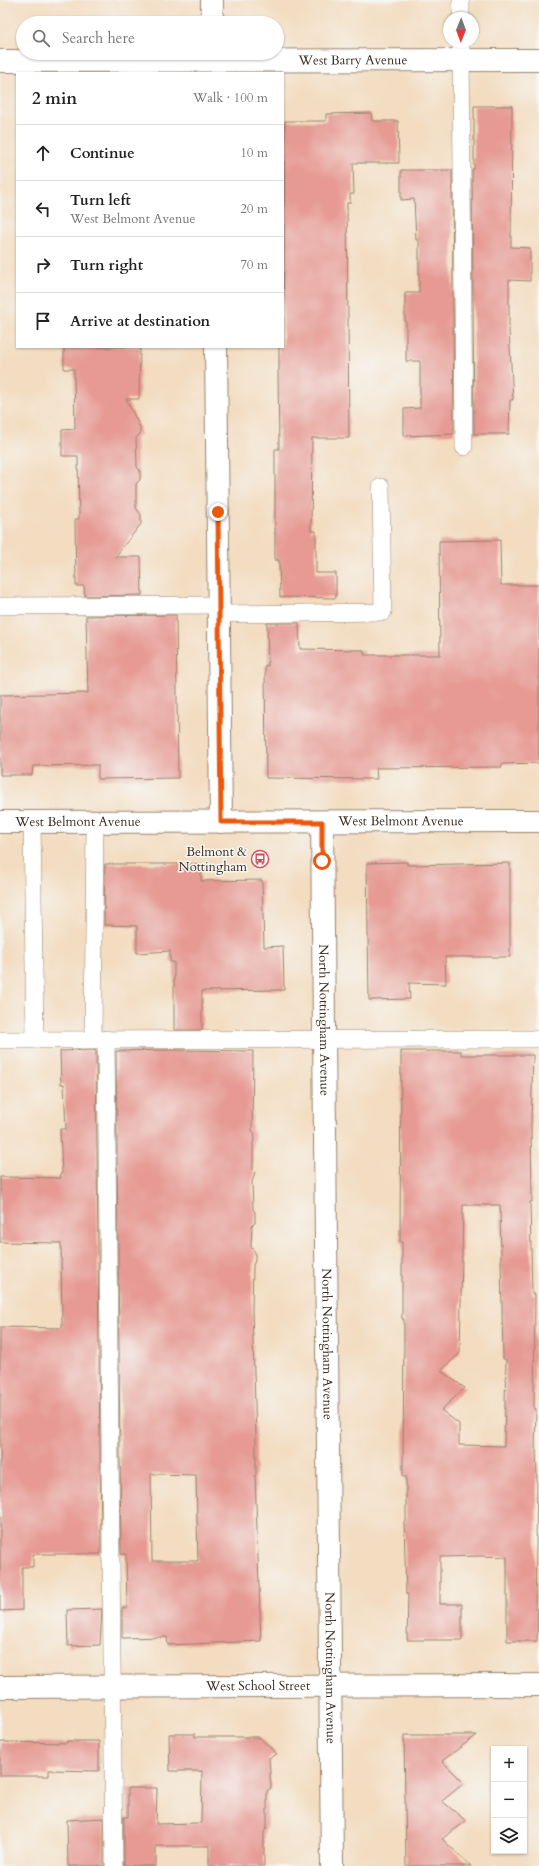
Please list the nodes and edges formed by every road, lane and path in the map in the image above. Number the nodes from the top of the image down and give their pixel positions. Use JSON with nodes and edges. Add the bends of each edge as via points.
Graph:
{"nodes":[{"id":1,"x":212,"y":0,"type":"edge"},
{"id":2,"x":461,"y":0,"type":"edge"},
{"id":3,"x":461,"y":12,"type":"edge"},
{"id":4,"x":212,"y":16,"type":"edge"},
{"id":5,"x":461,"y":51,"type":"edge"},
{"id":6,"x":284,"y":59,"type":"edge"},
{"id":7,"x":258,"y":60,"type":"edge"},
{"id":8,"x":539,"y":60,"type":"edge"},
{"id":9,"x":0,"y":61,"type":"edge"},
{"id":10,"x":213,"y":62,"type":"edge"},
{"id":11,"x":216,"y":348,"type":"edge"},
{"id":12,"x":464,"y":447,"type":"dead end"},
{"id":13,"x":381,"y":487,"type":"dead end"},
{"id":14,"x":0,"y":606,"type":"edge"},
{"id":15,"x":218,"y":610,"type":"junction"},
{"id":16,"x":539,"y":821,"type":"edge"},
{"id":17,"x":0,"y":822,"type":"edge"},
{"id":18,"x":32,"y":822,"type":"junction"},
{"id":19,"x":95,"y":822,"type":"junction"},
{"id":20,"x":221,"y":822,"type":"junction"},
{"id":21,"x":322,"y":822,"type":"junction"},
{"id":22,"x":324,"y":1039,"type":"junction"},
{"id":23,"x":539,"y":1039,"type":"edge"},
{"id":24,"x":0,"y":1040,"type":"edge"},
{"id":25,"x":35,"y":1040,"type":"junction"},
{"id":26,"x":100,"y":1040,"type":"junction"},
{"id":27,"x":539,"y":1685,"type":"edge"},
{"id":28,"x":330,"y":1686,"type":"junction"},
{"id":29,"x":0,"y":1687,"type":"edge"},
{"id":30,"x":112,"y":1687,"type":"junction"},
{"id":31,"x":114,"y":1866,"type":"edge"},
{"id":32,"x":332,"y":1866,"type":"edge"}],
"edges":[{"from":1,"to":4,"type":"street"},
{"from":2,"to":3,"type":"lane"},
{"from":5,"to":6,"type":"street","name":"West Barry Avenue"},
{"from":5,"to":8,"type":"street","name":"West Barry Avenue"},
{"from":5,"to":12,"type":"lane"},
{"from":7,"to":10,"type":"street","name":"West Barry Avenue"},
{"from":9,"to":10,"type":"street","name":"West Barry Avenue"},
{"from":11,"to":15,"type":"street"},
{"from":13,"to":15,"type":"lane","via":[[383,612]]},
{"from":14,"to":15,"type":"lane"},
{"from":15,"to":20,"type":"street"},
{"from":16,"to":21,"type":"street","name":"West Belmont Avenue"},
{"from":17,"to":18,"type":"street","name":"West Belmont Avenue"},
{"from":18,"to":19,"type":"street","name":"West Belmont Avenue"},
{"from":18,"to":25,"type":"lane"},
{"from":19,"to":20,"type":"street","name":"West Belmont Avenue"},
{"from":19,"to":26,"type":"lane"},
{"from":20,"to":21,"type":"street","name":"West Belmont Avenue"},
{"from":21,"to":22,"type":"street","name":"North Nottingham Avenue"},
{"from":22,"to":23,"type":"lane"},
{"from":22,"to":26,"type":"lane"},
{"from":22,"to":28,"type":"street","name":"North Nottingham Avenue"},
{"from":24,"to":25,"type":"lane"},
{"from":25,"to":26,"type":"lane"},
{"from":26,"to":30,"type":"lane"},
{"from":27,"to":28,"type":"street","name":"West School Street"},
{"from":28,"to":30,"type":"street","name":"West School Street"},
{"from":28,"to":32,"type":"street","name":"North Nottingham Avenue"},
{"from":29,"to":30,"type":"street","name":"West School Street"},
{"from":30,"to":31,"type":"lane"}]}
